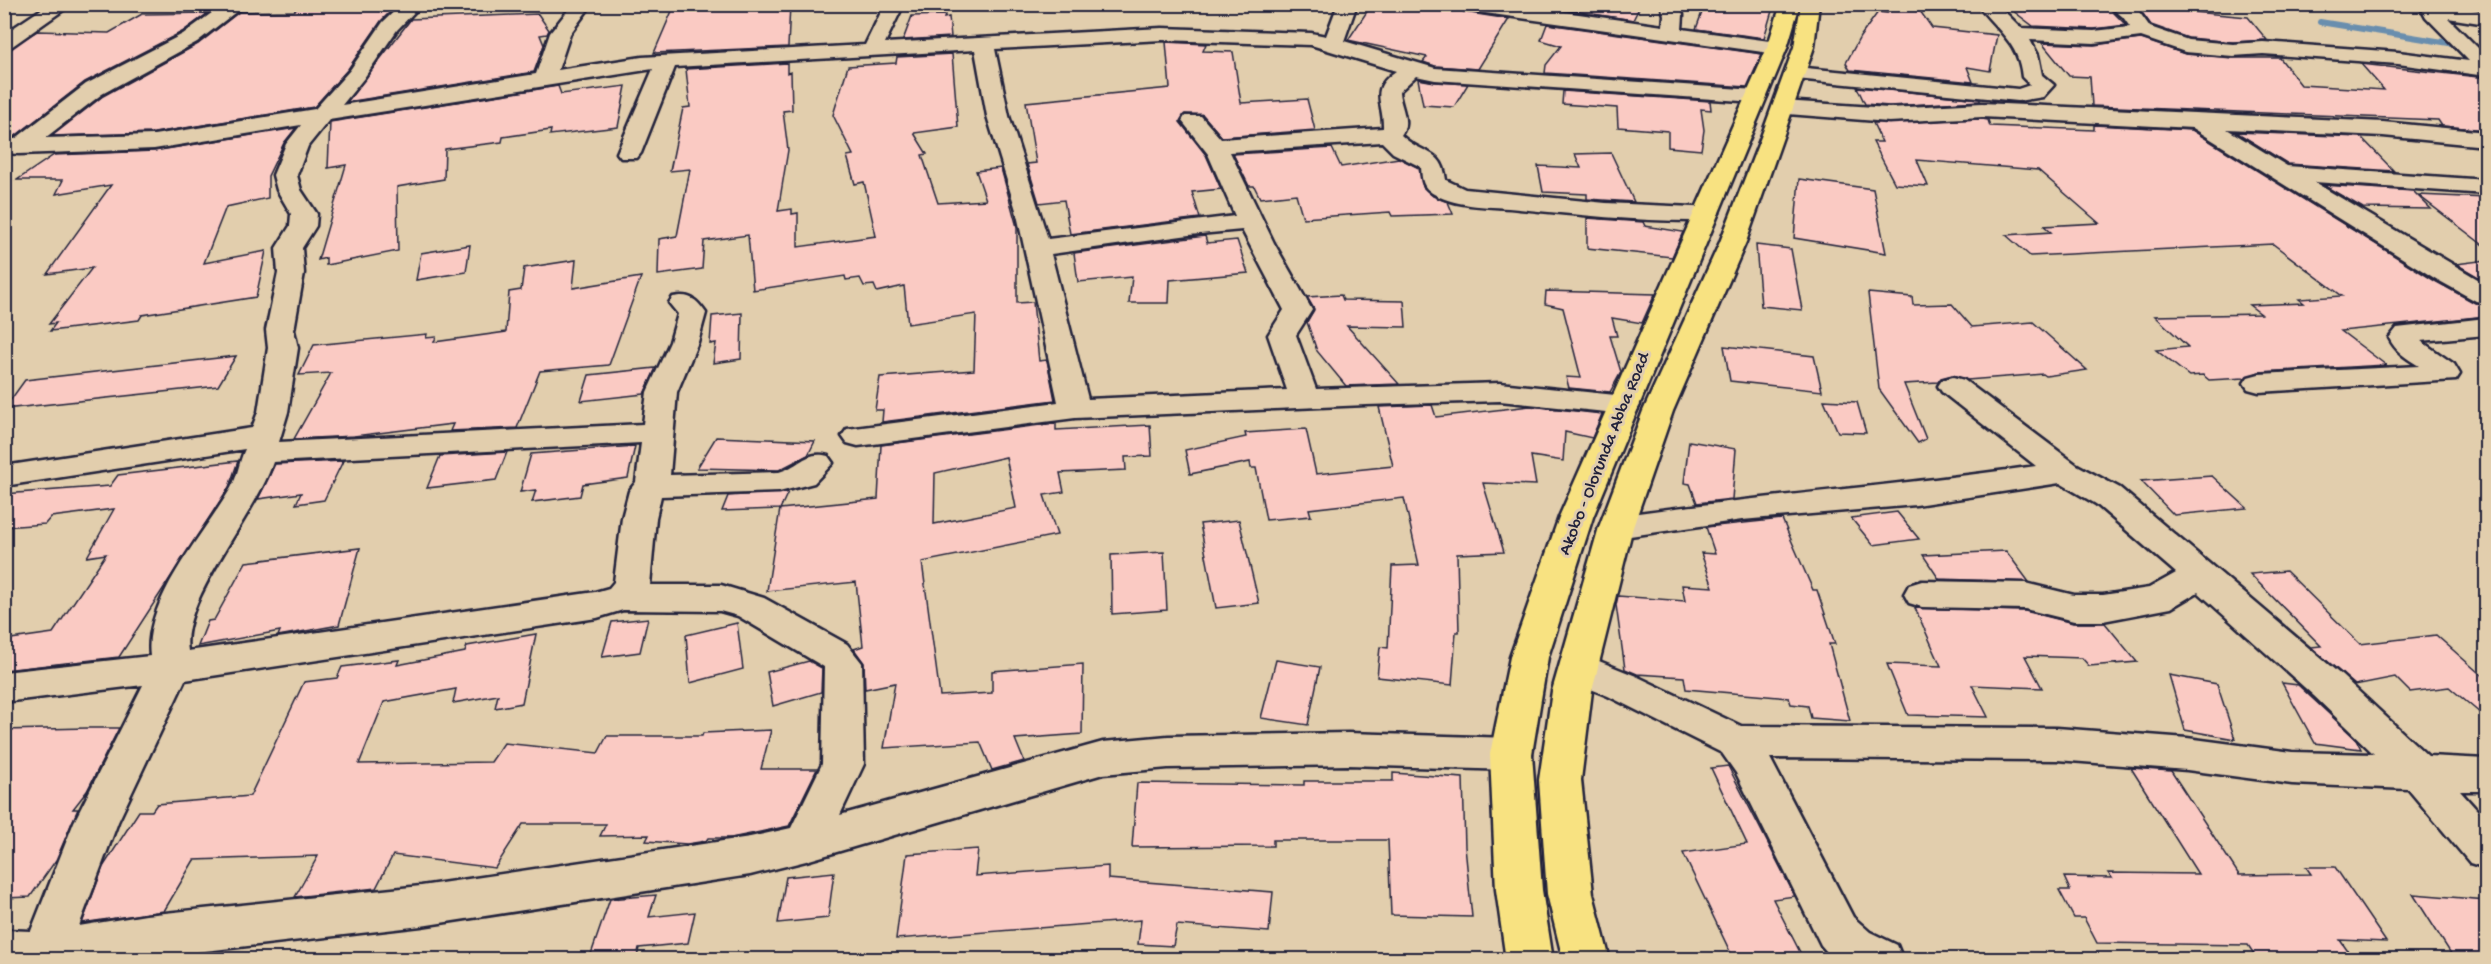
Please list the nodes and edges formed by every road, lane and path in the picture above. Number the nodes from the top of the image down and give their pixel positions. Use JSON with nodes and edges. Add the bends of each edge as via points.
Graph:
{"nodes":[{"id":1,"x":63,"y":4,"type":"edge"},
{"id":2,"x":237,"y":4,"type":"edge"},
{"id":3,"x":413,"y":4,"type":"edge"},
{"id":4,"x":583,"y":4,"type":"edge"},
{"id":5,"x":895,"y":4,"type":"edge"},
{"id":6,"x":1348,"y":4,"type":"edge"},
{"id":7,"x":1464,"y":4,"type":"edge"},
{"id":8,"x":1670,"y":4,"type":"edge"},
{"id":9,"x":1791,"y":4,"type":"edge"},
{"id":10,"x":1810,"y":4,"type":"edge"},
{"id":11,"x":1986,"y":4,"type":"edge"},
{"id":12,"x":2116,"y":4,"type":"edge"},
{"id":13,"x":2428,"y":5,"type":"edge"},
{"id":14,"x":2487,"y":18,"type":"edge"},
{"id":15,"x":2143,"y":31,"type":"junction"},
{"id":16,"x":1670,"y":34,"type":"junction"},
{"id":17,"x":2018,"y":34,"type":"junction"},
{"id":18,"x":1334,"y":42,"type":"junction"},
{"id":19,"x":4,"y":43,"type":"edge"},
{"id":20,"x":984,"y":44,"type":"junction"},
{"id":21,"x":871,"y":52,"type":"junction"},
{"id":22,"x":1786,"y":60,"type":"junction"},
{"id":23,"x":666,"y":63,"type":"junction"},
{"id":24,"x":2487,"y":68,"type":"edge"},
{"id":25,"x":1410,"y":71,"type":"junction"},
{"id":26,"x":545,"y":77,"type":"junction"},
{"id":27,"x":2035,"y":92,"type":"junction"},
{"id":28,"x":1769,"y":102,"type":"junction"},
{"id":29,"x":326,"y":112,"type":"junction"},
{"id":30,"x":2043,"y":116,"type":"junction"},
{"id":31,"x":1193,"y":121,"type":"dead end"},
{"id":32,"x":2197,"y":121,"type":"junction"},
{"id":33,"x":1388,"y":135,"type":"junction"},
{"id":34,"x":2487,"y":140,"type":"edge"},
{"id":35,"x":12,"y":146,"type":"edge"},
{"id":36,"x":1213,"y":146,"type":"junction"},
{"id":37,"x":629,"y":153,"type":"dead end"},
{"id":38,"x":2280,"y":173,"type":"junction"},
{"id":39,"x":2487,"y":188,"type":"edge"},
{"id":40,"x":1706,"y":213,"type":"junction"},
{"id":41,"x":1250,"y":222,"type":"junction"},
{"id":42,"x":1037,"y":248,"type":"junction"},
{"id":43,"x":2487,"y":295,"type":"edge"},
{"id":44,"x":683,"y":303,"type":"dead end"},
{"id":45,"x":2487,"y":327,"type":"edge"},
{"id":46,"x":2259,"y":383,"type":"dead end"},
{"id":47,"x":1953,"y":386,"type":"dead end"},
{"id":48,"x":1305,"y":399,"type":"junction"},
{"id":49,"x":1625,"y":405,"type":"junction"},
{"id":50,"x":1075,"y":409,"type":"junction"},
{"id":51,"x":658,"y":432,"type":"junction"},
{"id":52,"x":858,"y":435,"type":"dead end"},
{"id":53,"x":262,"y":445,"type":"junction"},
{"id":54,"x":817,"y":463,"type":"dead end"},
{"id":55,"x":2065,"y":472,"type":"junction"},
{"id":56,"x":4,"y":476,"type":"edge"},
{"id":57,"x":652,"y":486,"type":"junction"},
{"id":58,"x":1616,"y":527,"type":"junction"},
{"id":59,"x":2201,"y":575,"type":"junction"},
{"id":60,"x":1922,"y":594,"type":"dead end"},
{"id":61,"x":622,"y":597,"type":"junction"},
{"id":62,"x":171,"y":668,"type":"junction"},
{"id":63,"x":1580,"y":669,"type":"junction"},
{"id":64,"x":4,"y":687,"type":"edge"},
{"id":65,"x":1736,"y":742,"type":"junction"},
{"id":66,"x":1510,"y":754,"type":"junction"},
{"id":67,"x":2418,"y":772,"type":"junction"},
{"id":68,"x":2487,"y":775,"type":"edge"},
{"id":69,"x":806,"y":843,"type":"junction"},
{"id":70,"x":2487,"y":850,"type":"edge"},
{"id":71,"x":25,"y":952,"type":"edge"},
{"id":72,"x":1530,"y":960,"type":"edge"},
{"id":73,"x":1587,"y":960,"type":"edge"},
{"id":74,"x":1880,"y":960,"type":"edge"}],
"edges":[{"from":1,"to":19,"type":"street"},
{"from":2,"to":35,"type":"street","via":[[190,38],[94,89]]},
{"from":3,"to":29,"type":"street","via":[[390,26]]},
{"from":4,"to":26,"type":"street","via":[[560,33]]},
{"from":5,"to":21,"type":"street"},
{"from":6,"to":18,"type":"street"},
{"from":7,"to":16,"type":"street"},
{"from":8,"to":16,"type":"street","via":[[1674,22]]},
{"from":9,"to":22,"type":"main road","name":"Akobo - Olorunda Abba Road"},
{"from":10,"to":22,"type":"main road","name":"Akobo - Olorunda Abba Road","via":[[1804,47]]},
{"from":11,"to":17,"type":"street"},
{"from":12,"to":15,"type":"street","via":[[2130,13]]},
{"from":13,"to":14,"type":"street"},
{"from":13,"to":24,"type":"street"},
{"from":15,"to":17,"type":"street","via":[[2094,37]]},
{"from":15,"to":24,"type":"street","via":[[2185,46],[2263,48]]},
{"from":16,"to":22,"type":"street"},
{"from":17,"to":27,"type":"street","via":[[2032,66],[2032,77],[2043,85]]},
{"from":18,"to":20,"type":"street","via":[[1162,34]]},
{"from":18,"to":25,"type":"street"},
{"from":20,"to":21,"type":"street"},
{"from":20,"to":42,"type":"street","via":[[998,116]]},
{"from":21,"to":23,"type":"street"},
{"from":22,"to":27,"type":"street","via":[[2018,95]]},
{"from":22,"to":28,"type":"main road","name":"Akobo - Olorunda Abba Road"},
{"from":23,"to":26,"type":"street"},
{"from":23,"to":37,"type":"street"},
{"from":25,"to":28,"type":"street"},
{"from":25,"to":33,"type":"street","via":[[1388,87],[1395,120],[1394,130]]},
{"from":26,"to":29,"type":"street"},
{"from":27,"to":30,"type":"street"},
{"from":28,"to":30,"type":"street","via":[[1889,116],[1982,110]]},
{"from":28,"to":40,"type":"main road","name":"Akobo - Olorunda Abba Road"},
{"from":28,"to":58,"type":"main road","name":"Akobo - Olorunda Abba Road","via":[[1733,242],[1658,411]]},
{"from":29,"to":35,"type":"street","via":[[154,142]]},
{"from":29,"to":53,"type":"street","via":[[297,144],[285,175],[304,214],[303,226],[289,248],[291,273],[280,330],[283,348],[273,412]]},
{"from":30,"to":32,"type":"street"},
{"from":31,"to":36,"type":"street","via":[[1205,130]]},
{"from":32,"to":34,"type":"street","via":[[2383,129]]},
{"from":32,"to":38,"type":"street"},
{"from":33,"to":36,"type":"street"},
{"from":33,"to":40,"type":"street","via":[[1401,148],[1432,164],[1434,183],[1462,196],[1606,210]]},
{"from":36,"to":41,"type":"street"},
{"from":38,"to":39,"type":"street"},
{"from":38,"to":43,"type":"street"},
{"from":40,"to":49,"type":"main road","name":"Akobo - Olorunda Abba Road"},
{"from":41,"to":42,"type":"street"},
{"from":41,"to":48,"type":"street","via":[[1298,310],[1282,334]]},
{"from":42,"to":50,"type":"street"},
{"from":44,"to":51,"type":"street","via":[[692,313],[662,392]]},
{"from":45,"to":46,"type":"street","via":[[2407,333],[2403,338],[2407,345],[2445,374]]},
{"from":47,"to":55,"type":"street"},
{"from":48,"to":49,"type":"street","via":[[1500,392]]},
{"from":48,"to":50,"type":"street"},
{"from":49,"to":66,"type":"main road","name":"Akobo - Olorunda Abba Road","via":[[1575,516],[1529,657]]},
{"from":50,"to":52,"type":"street"},
{"from":51,"to":53,"type":"street"},
{"from":51,"to":57,"type":"street"},
{"from":53,"to":56,"type":"street"},
{"from":53,"to":62,"type":"street","via":[[249,485],[182,594],[167,641]]},
{"from":54,"to":57,"type":"street","via":[[802,476],[779,482]]},
{"from":55,"to":58,"type":"street","via":[[1916,494],[1742,510]]},
{"from":55,"to":59,"type":"street","via":[[2108,496]]},
{"from":57,"to":61,"type":"street","via":[[646,491],[639,518],[632,585]]},
{"from":58,"to":63,"type":"main road","name":"Akobo - Olorunda Abba Road"},
{"from":59,"to":60,"type":"street","via":[[2158,599],[2103,608],[2074,608],[2025,596]]},
{"from":59,"to":67,"type":"street","via":[[2328,686]]},
{"from":61,"to":62,"type":"street","via":[[597,606]]},
{"from":61,"to":69,"type":"street","via":[[721,598],[751,607],[834,654],[843,663],[843,764]]},
{"from":62,"to":64,"type":"street"},
{"from":62,"to":71,"type":"street","via":[[96,822]]},
{"from":63,"to":65,"type":"street"},
{"from":63,"to":73,"type":"main road","name":"Akobo - Olorunda Abba Road","via":[[1572,691],[1560,780],[1570,894]]},
{"from":65,"to":67,"type":"street","via":[[2057,744],[2187,754],[2292,768]]},
{"from":65,"to":74,"type":"street","via":[[1752,763],[1838,931],[1853,947]]},
{"from":66,"to":69,"type":"street","via":[[1348,749],[1168,752],[1103,758]]},
{"from":66,"to":72,"type":"main road","name":"Akobo - Olorunda Abba Road","via":[[1518,890]]},
{"from":67,"to":68,"type":"street"},
{"from":67,"to":70,"type":"street"},
{"from":69,"to":71,"type":"street","via":[[750,856],[421,906]]}]}
